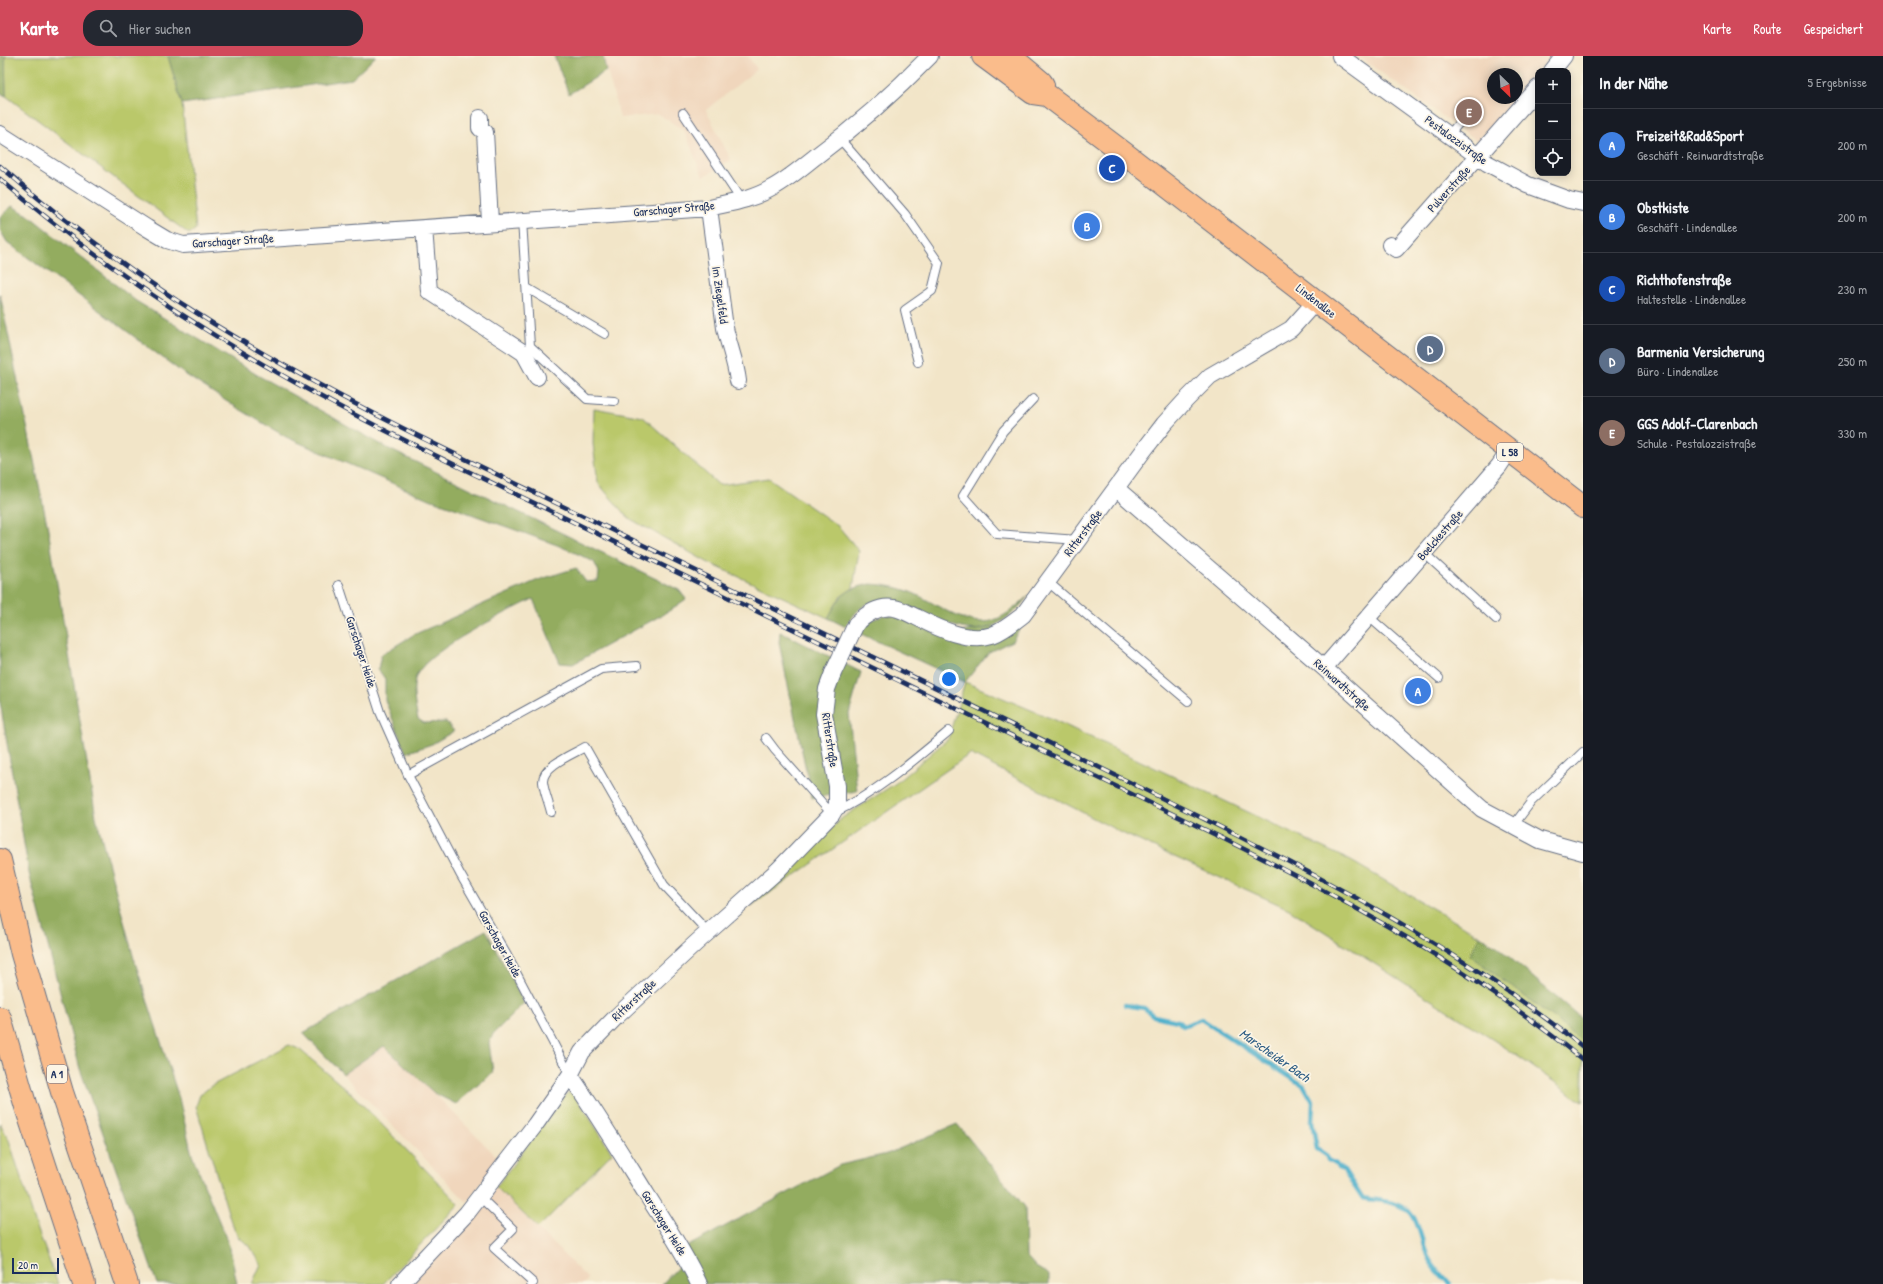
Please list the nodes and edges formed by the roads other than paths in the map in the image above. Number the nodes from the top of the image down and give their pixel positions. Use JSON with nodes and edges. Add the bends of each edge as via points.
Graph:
{"nodes":[{"id":1,"x":930,"y":56,"type":"edge"},
{"id":2,"x":983,"y":56,"type":"edge"},
{"id":3,"x":1010,"y":56,"type":"edge"},
{"id":4,"x":1340,"y":56,"type":"edge"},
{"id":5,"x":1564,"y":56,"type":"edge"},
{"id":6,"x":1554,"y":68,"type":"edge"},
{"id":7,"x":1535,"y":91,"type":"edge"},
{"id":8,"x":1048,"y":95,"type":"junction"},
{"id":9,"x":1468,"y":112,"type":"dead end"},
{"id":10,"x":683,"y":113,"type":"dead end"},
{"id":11,"x":480,"y":118,"type":"dead end"},
{"id":12,"x":0,"y":134,"type":"edge"},
{"id":13,"x":1449,"y":135,"type":"junction"},
{"id":14,"x":840,"y":139,"type":"junction"},
{"id":15,"x":1479,"y":156,"type":"junction"},
{"id":16,"x":741,"y":200,"type":"junction"},
{"id":17,"x":1583,"y":203,"type":"edge"},
{"id":18,"x":709,"y":208,"type":"junction"},
{"id":19,"x":522,"y":220,"type":"junction"},
{"id":20,"x":490,"y":222,"type":"junction"},
{"id":21,"x":424,"y":228,"type":"junction"},
{"id":22,"x":1390,"y":245,"type":"dead end"},
{"id":23,"x":527,"y":288,"type":"junction"},
{"id":24,"x":1316,"y":301,"type":"junction"},
{"id":25,"x":605,"y":334,"type":"dead end"},
{"id":26,"x":918,"y":362,"type":"dead end"},
{"id":27,"x":537,"y":377,"type":"dead end"},
{"id":28,"x":738,"y":381,"type":"dead end"},
{"id":29,"x":1033,"y":399,"type":"dead end"},
{"id":30,"x":614,"y":401,"type":"dead end"},
{"id":31,"x":1509,"y":451,"type":"junction"},
{"id":32,"x":1117,"y":489,"type":"junction"},
{"id":33,"x":1583,"y":507,"type":"edge"},
{"id":34,"x":1078,"y":540,"type":"junction"},
{"id":35,"x":1424,"y":553,"type":"junction"},
{"id":36,"x":1048,"y":582,"type":"junction"},
{"id":37,"x":339,"y":585,"type":"dead end"},
{"id":38,"x":1369,"y":617,"type":"junction"},
{"id":39,"x":1496,"y":619,"type":"dead end"},
{"id":40,"x":637,"y":666,"type":"dead end"},
{"id":41,"x":1324,"y":668,"type":"junction"},
{"id":42,"x":1439,"y":678,"type":"dead end"},
{"id":43,"x":1188,"y":701,"type":"dead end"},
{"id":44,"x":949,"y":731,"type":"dead end"},
{"id":45,"x":766,"y":738,"type":"dead end"},
{"id":46,"x":1583,"y":752,"type":"edge"},
{"id":47,"x":408,"y":775,"type":"junction"},
{"id":48,"x":551,"y":812,"type":"dead end"},
{"id":49,"x":832,"y":814,"type":"junction"},
{"id":50,"x":1512,"y":826,"type":"junction"},
{"id":51,"x":1583,"y":852,"type":"edge"},
{"id":52,"x":0,"y":860,"type":"edge"},
{"id":53,"x":708,"y":932,"type":"junction"},
{"id":54,"x":0,"y":1018,"type":"edge"},
{"id":55,"x":570,"y":1075,"type":"junction"},
{"id":56,"x":479,"y":1196,"type":"junction"},
{"id":57,"x":84,"y":1284,"type":"edge"},
{"id":58,"x":127,"y":1284,"type":"edge"},
{"id":59,"x":400,"y":1284,"type":"edge"},
{"id":60,"x":531,"y":1284,"type":"edge"},
{"id":61,"x":699,"y":1284,"type":"edge"}],
"edges":[{"from":1,"to":14,"type":"street","name":"Garschager Straße","via":[[893,94]]},
{"from":2,"to":8,"type":"main road","name":"Lindenallee","number":"L 58","via":[[1033,93]]},
{"from":3,"to":8,"type":"main road","name":"Lindenallee","number":"L 58","via":[[1041,82]]},
{"from":4,"to":13,"type":"street","name":"Pestalozzistraße"},
{"from":5,"to":6,"type":"street"},
{"from":7,"to":15,"type":"street","name":"Pulverstraße"},
{"from":8,"to":24,"type":"main road","name":"Lindenallee","number":"L 58"},
{"from":9,"to":13,"type":"lane"},
{"from":10,"to":16,"type":"lane"},
{"from":11,"to":20,"type":"street","via":[[480,128],[485,132]]},
{"from":12,"to":21,"type":"street","name":"Garschager Straße","via":[[147,228],[167,240],[183,245]]},
{"from":13,"to":15,"type":"street","name":"Pestalozzistraße"},
{"from":14,"to":16,"type":"street","name":"Garschager Straße","via":[[775,186]]},
{"from":14,"to":26,"type":"lane","via":[[905,214],[939,263],[932,291],[905,310]]},
{"from":15,"to":17,"type":"street","name":"Pestalozzistraße","via":[[1528,185]]},
{"from":15,"to":22,"type":"street","name":"Pulverstraße","via":[[1396,249]]},
{"from":16,"to":18,"type":"street","name":"Garschager Straße"},
{"from":18,"to":19,"type":"street","name":"Garschager Straße"},
{"from":18,"to":28,"type":"street","name":"Im Ziegelfeld","via":[[725,328],[736,363]]},
{"from":19,"to":20,"type":"street","name":"Garschager Straße"},
{"from":19,"to":23,"type":"lane"},
{"from":20,"to":21,"type":"street","name":"Garschager Straße"},
{"from":21,"to":27,"type":"street","via":[[429,291],[524,352]]},
{"from":23,"to":25,"type":"lane"},
{"from":23,"to":30,"type":"lane","via":[[530,346],[587,399]]},
{"from":24,"to":31,"type":"main road","name":"Lindenallee","number":"L 58"},
{"from":24,"to":32,"type":"street","name":"Ritterstraße","via":[[1291,329],[1210,376],[1164,424]]},
{"from":29,"to":34,"type":"lane","via":[[1003,431],[963,496],[997,534]]},
{"from":31,"to":33,"type":"main road","name":"Lindenallee","number":"L 58"},
{"from":31,"to":35,"type":"street","name":"Boelckestraße"},
{"from":32,"to":34,"type":"street","name":"Ritterstraße"},
{"from":32,"to":41,"type":"street","name":"Reinwardtstraße"},
{"from":34,"to":36,"type":"street","name":"Ritterstraße"},
{"from":35,"to":38,"type":"street","name":"Boelckestraße"},
{"from":35,"to":39,"type":"lane"},
{"from":36,"to":43,"type":"lane"},
{"from":36,"to":49,"type":"street","name":"Ritterstraße","bridge":true,"via":[[1023,615],[992,635],[976,637],[956,634],[893,608],[879,608],[856,624],[827,689],[824,714],[837,786],[837,804]]},
{"from":37,"to":47,"type":"lane","name":"Garschager Heide","via":[[380,712]]},
{"from":38,"to":41,"type":"street","name":"Boelckestraße"},
{"from":38,"to":42,"type":"lane"},
{"from":40,"to":47,"type":"lane","via":[[601,670]]},
{"from":41,"to":50,"type":"street","name":"Reinwardtstraße","via":[[1482,809]]},
{"from":44,"to":49,"type":"lane","via":[[885,783],[856,803]]},
{"from":45,"to":49,"type":"lane"},
{"from":46,"to":50,"type":"lane","via":[[1530,802]]},
{"from":47,"to":55,"type":"lane","name":"Garschager Heide"},
{"from":48,"to":53,"type":"lane","via":[[543,780],[546,771],[585,747],[664,885]]},
{"from":49,"to":53,"type":"street","name":"Ritterstraße","via":[[778,870]]},
{"from":50,"to":51,"type":"street","name":"Reinwardtstraße","via":[[1540,840]]},
{"from":52,"to":58,"type":"main road","number":"A 1","via":[[22,954],[62,1092]]},
{"from":53,"to":55,"type":"street","name":"Ritterstraße","via":[[582,1052]]},
{"from":54,"to":57,"type":"main road","via":[[26,1107]]},
{"from":55,"to":56,"type":"street","name":"Ritterstraße","via":[[535,1125]]},
{"from":55,"to":61,"type":"street","name":"Garschager Heide"},
{"from":56,"to":59,"type":"street","name":"Ritterstraße","via":[[467,1213]]},
{"from":56,"to":60,"type":"lane","via":[[513,1228],[494,1248],[533,1282]]}]}
